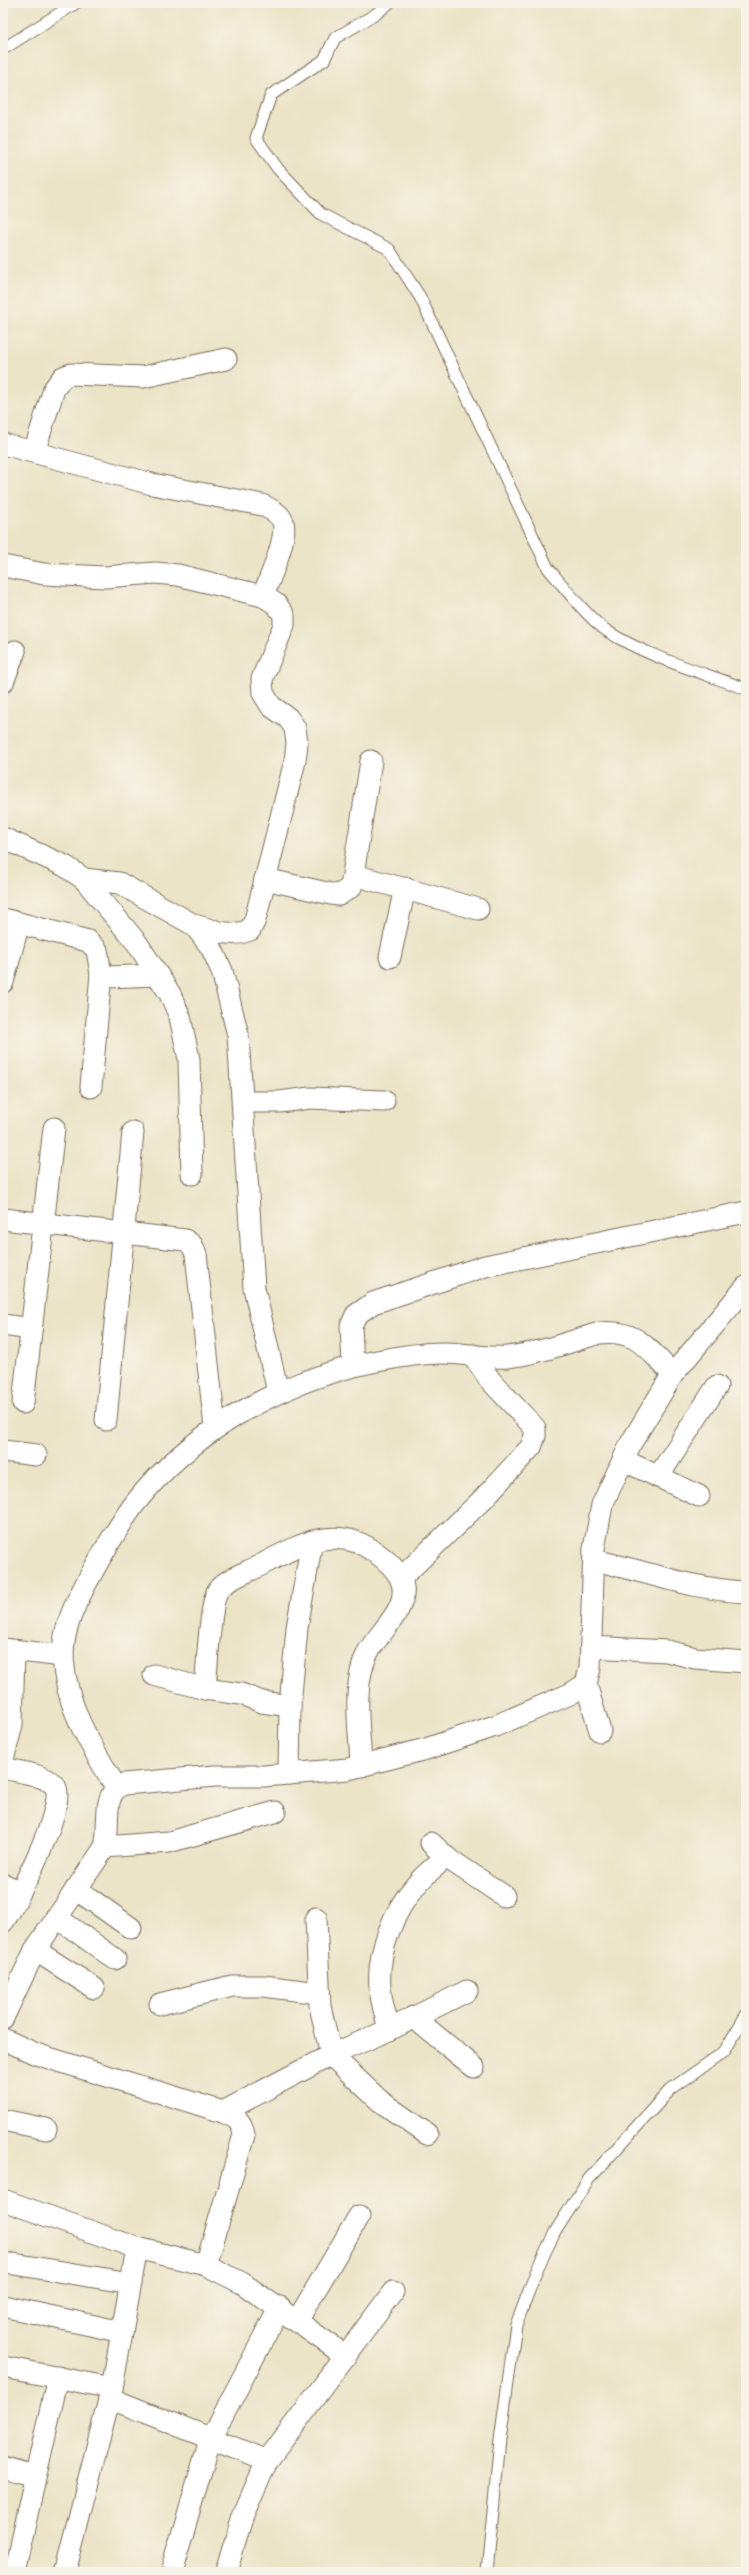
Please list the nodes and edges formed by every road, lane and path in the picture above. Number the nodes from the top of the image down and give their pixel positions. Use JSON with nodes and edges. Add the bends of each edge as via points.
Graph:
{"nodes":[{"id":1,"x":76,"y":3,"type":"edge"},
{"id":2,"x":389,"y":3,"type":"edge"},
{"id":3,"x":3,"y":49,"type":"edge"},
{"id":4,"x":226,"y":359,"type":"dead end"},
{"id":5,"x":3,"y":444,"type":"edge"},
{"id":6,"x":34,"y":452,"type":"junction"},
{"id":7,"x":3,"y":566,"type":"edge"},
{"id":8,"x":263,"y":596,"type":"junction"},
{"id":9,"x":15,"y":651,"type":"dead end"},
{"id":10,"x":3,"y":682,"type":"edge"},
{"id":11,"x":746,"y":689,"type":"edge"},
{"id":12,"x":371,"y":761,"type":"dead end"},
{"id":13,"x":3,"y":838,"type":"edge"},
{"id":14,"x":354,"y":875,"type":"junction"},
{"id":15,"x":84,"y":879,"type":"junction"},
{"id":16,"x":265,"y":879,"type":"junction"},
{"id":17,"x":405,"y":888,"type":"junction"},
{"id":18,"x":478,"y":909,"type":"dead end"},
{"id":19,"x":11,"y":921,"type":"edge"},
{"id":20,"x":194,"y":925,"type":"junction"},
{"id":21,"x":390,"y":957,"type":"dead end"},
{"id":22,"x":101,"y":974,"type":"junction"},
{"id":23,"x":158,"y":975,"type":"junction"},
{"id":24,"x":3,"y":982,"type":"edge"},
{"id":25,"x":91,"y":1087,"type":"dead end"},
{"id":26,"x":384,"y":1101,"type":"dead end"},
{"id":27,"x":244,"y":1102,"type":"junction"},
{"id":28,"x":54,"y":1128,"type":"dead end"},
{"id":29,"x":133,"y":1132,"type":"dead end"},
{"id":30,"x":192,"y":1174,"type":"dead end"},
{"id":31,"x":746,"y":1212,"type":"edge"},
{"id":32,"x":3,"y":1219,"type":"edge"},
{"id":33,"x":44,"y":1224,"type":"junction"},
{"id":34,"x":122,"y":1233,"type":"junction"},
{"id":35,"x":746,"y":1286,"type":"edge"},
{"id":36,"x":3,"y":1325,"type":"edge"},
{"id":37,"x":32,"y":1329,"type":"junction"},
{"id":38,"x":473,"y":1355,"type":"junction"},
{"id":39,"x":353,"y":1366,"type":"junction"},
{"id":40,"x":673,"y":1374,"type":"junction"},
{"id":41,"x":717,"y":1386,"type":"dead end"},
{"id":42,"x":278,"y":1392,"type":"junction"},
{"id":43,"x":23,"y":1404,"type":"dead end"},
{"id":44,"x":106,"y":1420,"type":"dead end"},
{"id":45,"x":215,"y":1428,"type":"junction"},
{"id":46,"x":3,"y":1451,"type":"edge"},
{"id":47,"x":36,"y":1455,"type":"dead end"},
{"id":48,"x":622,"y":1460,"type":"junction"},
{"id":49,"x":658,"y":1477,"type":"junction"},
{"id":50,"x":699,"y":1496,"type":"dead end"},
{"id":51,"x":312,"y":1541,"type":"junction"},
{"id":52,"x":594,"y":1560,"type":"junction"},
{"id":53,"x":401,"y":1578,"type":"junction"},
{"id":54,"x":746,"y":1592,"type":"edge"},
{"id":55,"x":591,"y":1647,"type":"junction"},
{"id":56,"x":8,"y":1650,"type":"edge"},
{"id":57,"x":63,"y":1656,"type":"junction"},
{"id":58,"x":746,"y":1662,"type":"edge"},
{"id":59,"x":154,"y":1675,"type":"dead end"},
{"id":60,"x":586,"y":1684,"type":"junction"},
{"id":61,"x":205,"y":1689,"type":"junction"},
{"id":62,"x":290,"y":1706,"type":"junction"},
{"id":63,"x":600,"y":1731,"type":"dead end"},
{"id":64,"x":3,"y":1760,"type":"edge"},
{"id":65,"x":362,"y":1766,"type":"junction"},
{"id":66,"x":3,"y":1768,"type":"edge"},
{"id":67,"x":289,"y":1774,"type":"junction"},
{"id":68,"x":116,"y":1787,"type":"junction"},
{"id":69,"x":275,"y":1812,"type":"dead end"},
{"id":70,"x":105,"y":1847,"type":"junction"},
{"id":71,"x":12,"y":1888,"type":"edge"},
{"id":72,"x":76,"y":1889,"type":"junction"},
{"id":73,"x":504,"y":1896,"type":"dead end"},
{"id":74,"x":56,"y":1917,"type":"junction"},
{"id":75,"x":316,"y":1918,"type":"dead end"},
{"id":76,"x":3,"y":1922,"type":"edge"},
{"id":77,"x":131,"y":1928,"type":"dead end"},
{"id":78,"x":35,"y":1950,"type":"junction"},
{"id":79,"x":115,"y":1959,"type":"dead end"},
{"id":80,"x":94,"y":1988,"type":"dead end"},
{"id":81,"x":467,"y":1991,"type":"dead end"},
{"id":82,"x":319,"y":1993,"type":"junction"},
{"id":83,"x":160,"y":2004,"type":"dead end"},
{"id":84,"x":746,"y":2016,"type":"edge"},
{"id":85,"x":413,"y":2017,"type":"junction"},
{"id":86,"x":3,"y":2018,"type":"edge"},
{"id":87,"x":389,"y":2030,"type":"junction"},
{"id":88,"x":3,"y":2039,"type":"edge"},
{"id":89,"x":331,"y":2054,"type":"junction"},
{"id":90,"x":474,"y":2067,"type":"dead end"},
{"id":91,"x":223,"y":2112,"type":"junction"},
{"id":92,"x":3,"y":2120,"type":"edge"},
{"id":93,"x":46,"y":2129,"type":"dead end"},
{"id":94,"x":427,"y":2134,"type":"dead end"},
{"id":95,"x":3,"y":2200,"type":"edge"},
{"id":96,"x":358,"y":2216,"type":"dead end"},
{"id":97,"x":137,"y":2248,"type":"junction"},
{"id":98,"x":14,"y":2264,"type":"dead end"},
{"id":99,"x":206,"y":2265,"type":"junction"},
{"id":100,"x":131,"y":2283,"type":"junction"},
{"id":101,"x":393,"y":2292,"type":"dead end"},
{"id":102,"x":3,"y":2306,"type":"edge"},
{"id":103,"x":280,"y":2308,"type":"junction"},
{"id":104,"x":297,"y":2320,"type":"junction"},
{"id":105,"x":122,"y":2332,"type":"junction"},
{"id":106,"x":346,"y":2356,"type":"junction"},
{"id":107,"x":3,"y":2367,"type":"edge"},
{"id":108,"x":58,"y":2377,"type":"junction"},
{"id":109,"x":111,"y":2393,"type":"junction"},
{"id":110,"x":210,"y":2440,"type":"junction"},
{"id":111,"x":267,"y":2461,"type":"junction"},
{"id":112,"x":3,"y":2467,"type":"edge"},
{"id":113,"x":35,"y":2476,"type":"junction"},
{"id":114,"x":14,"y":2572,"type":"edge"},
{"id":115,"x":65,"y":2572,"type":"edge"},
{"id":116,"x":171,"y":2572,"type":"edge"},
{"id":117,"x":226,"y":2572,"type":"edge"},
{"id":118,"x":487,"y":2572,"type":"edge"}],
"edges":[{"from":1,"to":3,"type":"lane"},
{"from":2,"to":11,"type":"lane","via":[[376,14],[335,38],[324,60],[271,95],[256,138],[278,169],[321,214],[389,249],[420,297],[548,568],[568,593],[606,630],[632,646]]},
{"from":4,"to":6,"type":"street","via":[[143,376],[71,374],[63,377],[54,389]]},
{"from":5,"to":6,"type":"street"},
{"from":6,"to":8,"type":"street","via":[[152,484],[262,505],[277,513],[283,522],[283,540]]},
{"from":7,"to":8,"type":"street","via":[[44,574],[105,577],[155,573],[178,575]]},
{"from":8,"to":16,"type":"street","via":[[276,604],[284,615],[284,625],[262,679],[263,693],[271,706],[288,718],[295,728],[297,743],[296,761]]},
{"from":9,"to":10,"type":"street"},
{"from":12,"to":14,"type":"street"},
{"from":13,"to":15,"type":"street","via":[[66,866]]},
{"from":14,"to":16,"type":"street","via":[[351,887],[339,895]]},
{"from":14,"to":17,"type":"street"},
{"from":15,"to":20,"type":"street","via":[[119,883]]},
{"from":15,"to":23,"type":"street","via":[[137,943]]},
{"from":16,"to":20,"type":"street","via":[[250,930],[240,935],[226,934]]},
{"from":17,"to":18,"type":"street"},
{"from":17,"to":21,"type":"street"},
{"from":19,"to":22,"type":"street","via":[[88,941],[97,950]]},
{"from":19,"to":24,"type":"street"},
{"from":20,"to":27,"type":"street","via":[[211,947],[231,1000],[238,1035]]},
{"from":22,"to":23,"type":"street","via":[[115,978]]},
{"from":22,"to":25,"type":"street"},
{"from":23,"to":30,"type":"street","via":[[180,1017],[189,1059]]},
{"from":26,"to":27,"type":"street","via":[[310,1098],[279,1102]]},
{"from":27,"to":42,"type":"street","via":[[254,1288]]},
{"from":28,"to":33,"type":"street"},
{"from":29,"to":34,"type":"street"},
{"from":31,"to":39,"type":"street","via":[[485,1266],[373,1303],[356,1315],[351,1326]]},
{"from":32,"to":33,"type":"street"},
{"from":33,"to":34,"type":"street"},
{"from":33,"to":37,"type":"street"},
{"from":34,"to":44,"type":"street"},
{"from":34,"to":45,"type":"street","via":[[186,1240],[194,1249]]},
{"from":35,"to":40,"type":"street"},
{"from":36,"to":37,"type":"street"},
{"from":37,"to":43,"type":"street"},
{"from":38,"to":39,"type":"street","via":[[426,1353]]},
{"from":38,"to":40,"type":"street","via":[[507,1357],[599,1333],[626,1333],[638,1340]]},
{"from":38,"to":53,"type":"street","via":[[490,1380],[529,1420],[535,1428],[535,1436],[531,1447],[483,1499]]},
{"from":39,"to":42,"type":"street"},
{"from":40,"to":48,"type":"street"},
{"from":41,"to":49,"type":"street"},
{"from":42,"to":45,"type":"street"},
{"from":45,"to":57,"type":"street","via":[[136,1502],[83,1588],[68,1623]]},
{"from":46,"to":47,"type":"street"},
{"from":48,"to":49,"type":"street"},
{"from":48,"to":52,"type":"street","via":[[602,1505]]},
{"from":49,"to":50,"type":"street"},
{"from":51,"to":53,"type":"street","via":[[325,1538],[349,1540],[368,1547],[388,1561]]},
{"from":51,"to":61,"type":"street","via":[[224,1584],[218,1590],[215,1597]]},
{"from":51,"to":62,"type":"street","via":[[297,1628]]},
{"from":52,"to":54,"type":"street","via":[[637,1569],[695,1587]]},
{"from":52,"to":55,"type":"street"},
{"from":53,"to":65,"type":"street","via":[[403,1593],[400,1606],[368,1652],[359,1682]]},
{"from":55,"to":58,"type":"street","via":[[666,1651],[695,1658]]},
{"from":55,"to":60,"type":"street"},
{"from":56,"to":57,"type":"street"},
{"from":56,"to":64,"type":"street","via":[[12,1725]]},
{"from":57,"to":68,"type":"street","via":[[74,1713]]},
{"from":59,"to":61,"type":"street"},
{"from":60,"to":63,"type":"street"},
{"from":60,"to":65,"type":"street","via":[[570,1694],[495,1726],[426,1750]]},
{"from":61,"to":62,"type":"street","via":[[227,1691],[262,1702]]},
{"from":62,"to":67,"type":"street"},
{"from":65,"to":67,"type":"street"},
{"from":66,"to":71,"type":"street","via":[[43,1778],[55,1786],[58,1793],[51,1823]]},
{"from":67,"to":68,"type":"street","via":[[214,1776],[124,1784]]},
{"from":68,"to":70,"type":"street","via":[[110,1794],[109,1835]]},
{"from":69,"to":70,"type":"street","via":[[169,1842]]},
{"from":70,"to":72,"type":"street"},
{"from":71,"to":76,"type":"street"},
{"from":72,"to":74,"type":"street"},
{"from":72,"to":77,"type":"street"},
{"from":73,"to":87,"type":"street","via":[[439,1850],[398,1910],[383,1950],[379,1973],[380,1990]]},
{"from":74,"to":78,"type":"street"},
{"from":74,"to":79,"type":"street"},
{"from":75,"to":82,"type":"street"},
{"from":78,"to":80,"type":"street"},
{"from":78,"to":86,"type":"street"},
{"from":81,"to":85,"type":"street"},
{"from":82,"to":83,"type":"street","via":[[263,1986],[232,1986]]},
{"from":82,"to":89,"type":"street"},
{"from":84,"to":118,"type":"lane","via":[[724,2052],[671,2089],[588,2180],[555,2232],[516,2325],[500,2440]]},
{"from":85,"to":87,"type":"street"},
{"from":85,"to":90,"type":"street"},
{"from":87,"to":89,"type":"street"},
{"from":88,"to":91,"type":"street","via":[[36,2054]]},
{"from":89,"to":91,"type":"street"},
{"from":89,"to":94,"type":"street","via":[[380,2101]]},
{"from":91,"to":99,"type":"street","via":[[237,2119],[242,2125],[244,2135]]},
{"from":92,"to":93,"type":"street"},
{"from":95,"to":97,"type":"street"},
{"from":96,"to":104,"type":"street"},
{"from":97,"to":99,"type":"street"},
{"from":97,"to":100,"type":"street"},
{"from":98,"to":100,"type":"street"},
{"from":99,"to":103,"type":"street","via":[[242,2283]]},
{"from":100,"to":105,"type":"street"},
{"from":101,"to":106,"type":"street"},
{"from":102,"to":105,"type":"street"},
{"from":103,"to":104,"type":"street"},
{"from":103,"to":110,"type":"street"},
{"from":104,"to":106,"type":"street"},
{"from":105,"to":109,"type":"street"},
{"from":106,"to":111,"type":"street"},
{"from":107,"to":108,"type":"street"},
{"from":108,"to":109,"type":"street"},
{"from":108,"to":113,"type":"street"},
{"from":109,"to":110,"type":"street"},
{"from":109,"to":115,"type":"street"},
{"from":110,"to":111,"type":"street"},
{"from":110,"to":116,"type":"street"},
{"from":111,"to":117,"type":"street","via":[[242,2518]]},
{"from":112,"to":113,"type":"street"},
{"from":113,"to":114,"type":"street"}]}
